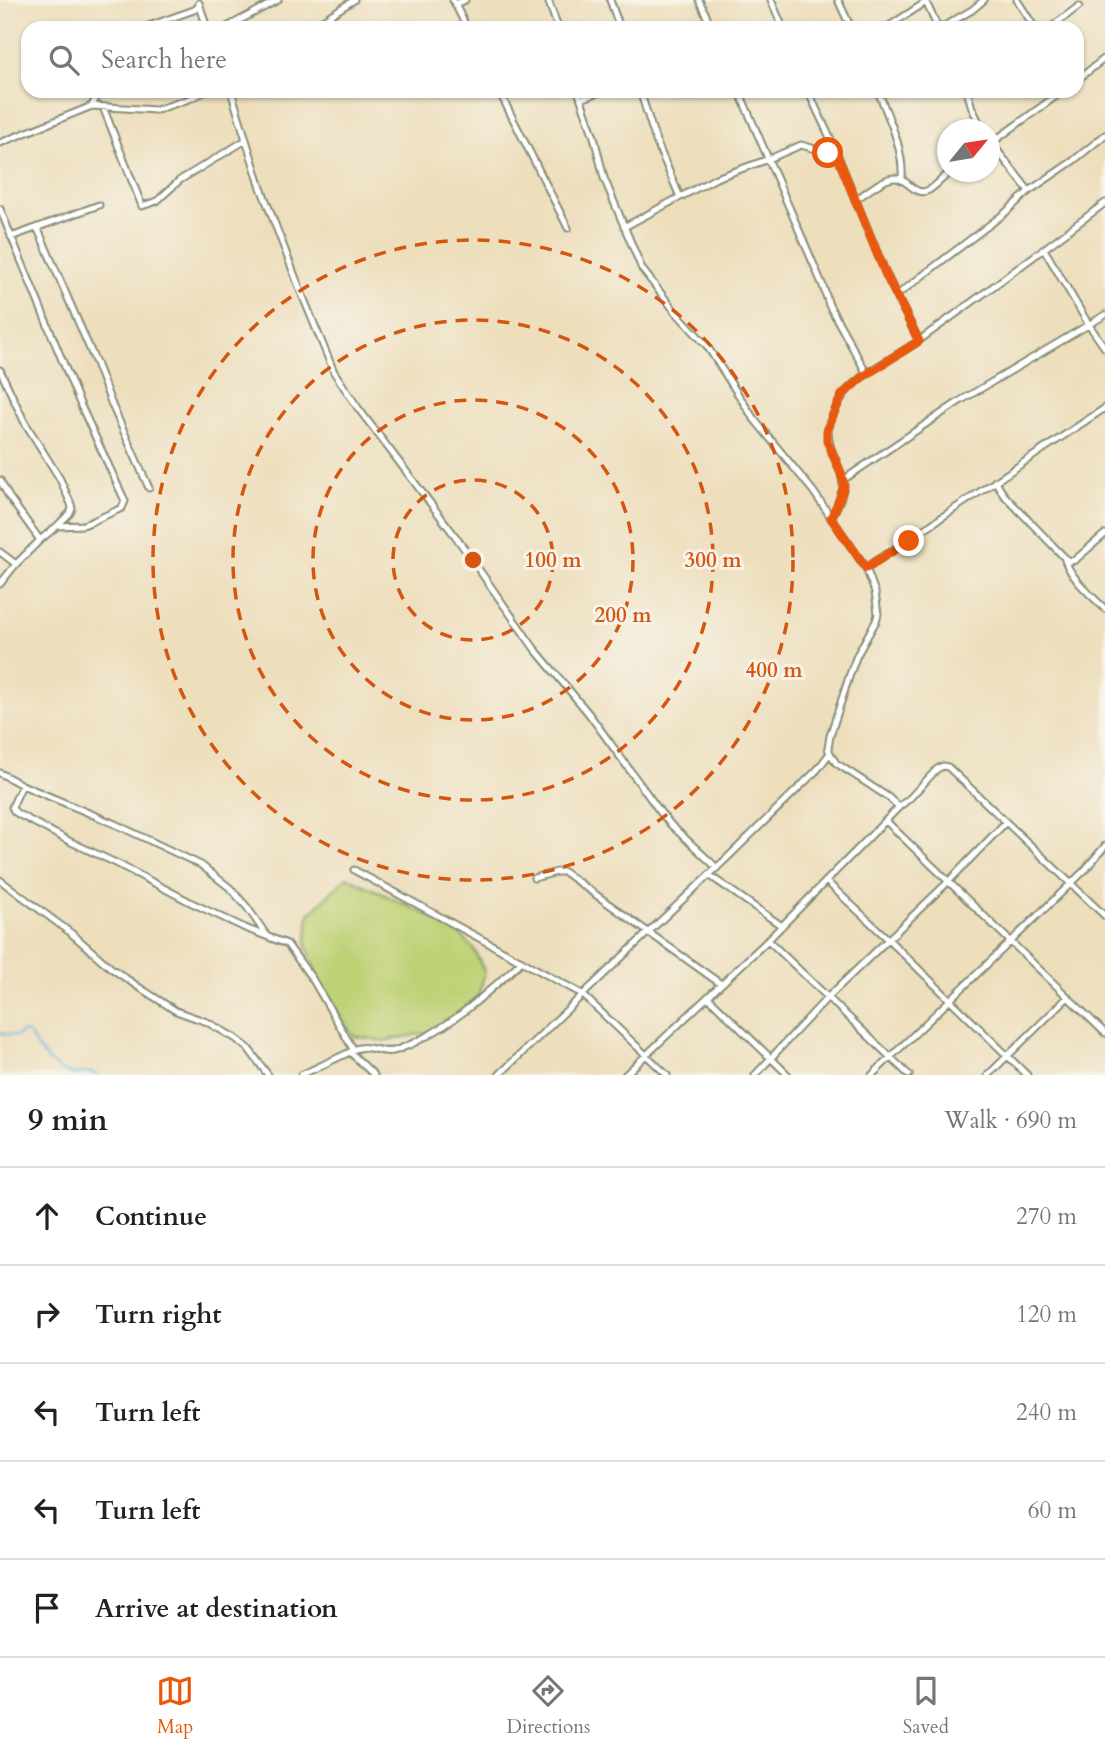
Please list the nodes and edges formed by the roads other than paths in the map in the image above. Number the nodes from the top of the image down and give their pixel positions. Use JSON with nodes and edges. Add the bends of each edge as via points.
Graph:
{"nodes":[{"id":1,"x":278,"y":0,"type":"edge"},
{"id":2,"x":354,"y":0,"type":"edge"},
{"id":3,"x":465,"y":0,"type":"edge"},
{"id":4,"x":548,"y":0,"type":"edge"},
{"id":5,"x":610,"y":0,"type":"edge"},
{"id":6,"x":699,"y":0,"type":"edge"},
{"id":7,"x":771,"y":0,"type":"edge"},
{"id":8,"x":838,"y":0,"type":"edge"},
{"id":9,"x":984,"y":0,"type":"edge"},
{"id":10,"x":1017,"y":0,"type":"edge"},
{"id":11,"x":199,"y":1,"type":"edge"},
{"id":12,"x":925,"y":1,"type":"edge"},
{"id":13,"x":454,"y":2,"type":"edge"},
{"id":14,"x":1079,"y":6,"type":"dead end"},
{"id":15,"x":163,"y":21,"type":"edge"},
{"id":16,"x":205,"y":21,"type":"edge"},
{"id":17,"x":238,"y":21,"type":"edge"},
{"id":18,"x":321,"y":21,"type":"edge"},
{"id":19,"x":464,"y":21,"type":"edge"},
{"id":20,"x":556,"y":21,"type":"edge"},
{"id":21,"x":618,"y":21,"type":"edge"},
{"id":22,"x":709,"y":21,"type":"edge"},
{"id":23,"x":780,"y":21,"type":"edge"},
{"id":24,"x":848,"y":21,"type":"edge"},
{"id":25,"x":896,"y":21,"type":"edge"},
{"id":26,"x":935,"y":21,"type":"edge"},
{"id":27,"x":952,"y":21,"type":"edge"},
{"id":28,"x":1030,"y":21,"type":"edge"},
{"id":29,"x":1059,"y":21,"type":"edge"},
{"id":30,"x":1105,"y":58,"type":"edge"},
{"id":31,"x":1084,"y":74,"type":"edge"},
{"id":32,"x":96,"y":98,"type":"edge"},
{"id":33,"x":191,"y":98,"type":"edge"},
{"id":34,"x":233,"y":98,"type":"edge"},
{"id":35,"x":503,"y":98,"type":"edge"},
{"id":36,"x":642,"y":98,"type":"edge"},
{"id":37,"x":742,"y":98,"type":"edge"},
{"id":38,"x":811,"y":98,"type":"edge"},
{"id":39,"x":881,"y":98,"type":"edge"},
{"id":40,"x":969,"y":98,"type":"edge"},
{"id":41,"x":1053,"y":98,"type":"edge"},
{"id":42,"x":581,"y":99,"type":"edge"},
{"id":43,"x":92,"y":106,"type":"junction"},
{"id":44,"x":103,"y":107,"type":"junction"},
{"id":45,"x":978,"y":119,"type":"edge"},
{"id":46,"x":1000,"y":135,"type":"edge"},
{"id":47,"x":1105,"y":135,"type":"edge"},
{"id":48,"x":246,"y":140,"type":"junction"},
{"id":49,"x":0,"y":143,"type":"edge"},
{"id":50,"x":837,"y":155,"type":"junction"},
{"id":51,"x":1000,"y":155,"type":"edge"},
{"id":52,"x":769,"y":159,"type":"junction"},
{"id":53,"x":902,"y":179,"type":"junction"},
{"id":54,"x":939,"y":182,"type":"edge"},
{"id":55,"x":1029,"y":191,"type":"junction"},
{"id":56,"x":680,"y":197,"type":"junction"},
{"id":57,"x":855,"y":200,"type":"junction"},
{"id":58,"x":1105,"y":203,"type":"edge"},
{"id":59,"x":99,"y":205,"type":"dead end"},
{"id":60,"x":0,"y":209,"type":"edge"},
{"id":61,"x":37,"y":227,"type":"junction"},
{"id":62,"x":624,"y":227,"type":"junction"},
{"id":63,"x":568,"y":228,"type":"dead end"},
{"id":64,"x":11,"y":237,"type":"junction"},
{"id":65,"x":1044,"y":249,"type":"junction"},
{"id":66,"x":897,"y":295,"type":"junction"},
{"id":67,"x":1105,"y":314,"type":"edge"},
{"id":68,"x":1089,"y":325,"type":"junction"},
{"id":69,"x":919,"y":341,"type":"junction"},
{"id":70,"x":1105,"y":348,"type":"edge"},
{"id":71,"x":0,"y":370,"type":"edge"},
{"id":72,"x":867,"y":374,"type":"junction"},
{"id":73,"x":1105,"y":408,"type":"edge"},
{"id":74,"x":0,"y":480,"type":"edge"},
{"id":75,"x":843,"y":480,"type":"junction"},
{"id":76,"x":995,"y":481,"type":"junction"},
{"id":77,"x":149,"y":488,"type":"dead end"},
{"id":78,"x":831,"y":518,"type":"junction"},
{"id":79,"x":57,"y":526,"type":"junction"},
{"id":80,"x":1105,"y":534,"type":"edge"},
{"id":81,"x":40,"y":540,"type":"junction"},
{"id":82,"x":0,"y":552,"type":"edge"},
{"id":83,"x":1064,"y":557,"type":"junction"},
{"id":84,"x":16,"y":564,"type":"junction"},
{"id":85,"x":866,"y":568,"type":"junction"},
{"id":86,"x":0,"y":584,"type":"edge"},
{"id":87,"x":1105,"y":609,"type":"edge"},
{"id":88,"x":830,"y":753,"type":"junction"},
{"id":89,"x":0,"y":773,"type":"edge"},
{"id":90,"x":22,"y":785,"type":"junction"},
{"id":91,"x":899,"y":807,"type":"junction"},
{"id":92,"x":886,"y":821,"type":"junction"},
{"id":93,"x":1006,"y":822,"type":"junction"},
{"id":94,"x":1105,"y":846,"type":"edge"},
{"id":95,"x":717,"y":868,"type":"junction"},
{"id":96,"x":354,"y":870,"type":"dead end"},
{"id":97,"x":709,"y":875,"type":"junction"},
{"id":98,"x":534,"y":878,"type":"dead end"},
{"id":99,"x":0,"y":880,"type":"edge"},
{"id":100,"x":826,"y":881,"type":"junction"},
{"id":101,"x":948,"y":882,"type":"junction"},
{"id":102,"x":1071,"y":883,"type":"junction"},
{"id":103,"x":1105,"y":916,"type":"edge"},
{"id":104,"x":782,"y":926,"type":"junction"},
{"id":105,"x":648,"y":932,"type":"junction"},
{"id":106,"x":267,"y":936,"type":"junction"},
{"id":107,"x":888,"y":939,"type":"junction"},
{"id":108,"x":768,"y":940,"type":"junction"},
{"id":109,"x":1010,"y":942,"type":"junction"},
{"id":110,"x":522,"y":961,"type":"junction"},
{"id":111,"x":722,"y":984,"type":"junction"},
{"id":112,"x":582,"y":994,"type":"junction"},
{"id":113,"x":708,"y":996,"type":"junction"},
{"id":114,"x":1068,"y":997,"type":"junction"},
{"id":115,"x":827,"y":998,"type":"junction"},
{"id":116,"x":950,"y":1001,"type":"junction"},
{"id":117,"x":1105,"y":1033,"type":"edge"},
{"id":118,"x":352,"y":1051,"type":"junction"},
{"id":119,"x":646,"y":1055,"type":"junction"},
{"id":120,"x":1007,"y":1056,"type":"junction"},
{"id":121,"x":890,"y":1057,"type":"junction"},
{"id":122,"x":771,"y":1058,"type":"junction"},
{"id":123,"x":268,"y":1075,"type":"edge"},
{"id":124,"x":302,"y":1075,"type":"edge"},
{"id":125,"x":374,"y":1075,"type":"edge"},
{"id":126,"x":499,"y":1075,"type":"edge"},
{"id":127,"x":625,"y":1075,"type":"edge"},
{"id":128,"x":667,"y":1075,"type":"edge"},
{"id":129,"x":755,"y":1075,"type":"edge"},
{"id":130,"x":788,"y":1075,"type":"edge"},
{"id":131,"x":872,"y":1075,"type":"edge"},
{"id":132,"x":909,"y":1075,"type":"edge"},
{"id":133,"x":988,"y":1075,"type":"edge"},
{"id":134,"x":1027,"y":1075,"type":"edge"}],
"edges":[{"from":1,"to":17,"type":"street"},
{"from":2,"to":18,"type":"street"},
{"from":3,"to":13,"type":"street"},
{"from":4,"to":20,"type":"street"},
{"from":5,"to":21,"type":"street"},
{"from":6,"to":22,"type":"street"},
{"from":7,"to":23,"type":"street"},
{"from":8,"to":24,"type":"street"},
{"from":9,"to":27,"type":"street"},
{"from":10,"to":28,"type":"street"},
{"from":11,"to":15,"type":"street","via":[[194,10]]},
{"from":11,"to":16,"type":"street"},
{"from":12,"to":25,"type":"street"},
{"from":12,"to":26,"type":"street"},
{"from":13,"to":19,"type":"street"},
{"from":14,"to":29,"type":"street"},
{"from":30,"to":31,"type":"street"},
{"from":32,"to":43,"type":"street"},
{"from":33,"to":44,"type":"street","via":[[156,110]]},
{"from":34,"to":48,"type":"street"},
{"from":35,"to":63,"type":"street"},
{"from":36,"to":56,"type":"street"},
{"from":37,"to":52,"type":"street"},
{"from":38,"to":50,"type":"street"},
{"from":39,"to":53,"type":"street","via":[[898,145]]},
{"from":40,"to":45,"type":"street"},
{"from":41,"to":46,"type":"street"},
{"from":42,"to":62,"type":"street"},
{"from":43,"to":44,"type":"street"},
{"from":43,"to":49,"type":"street"},
{"from":44,"to":48,"type":"street","via":[[142,206],[157,201],[175,184]]},
{"from":47,"to":55,"type":"street"},
{"from":48,"to":95,"type":"street","via":[[291,268],[338,378],[534,648],[661,813]]},
{"from":50,"to":52,"type":"street","via":[[801,145]]},
{"from":50,"to":57,"type":"street"},
{"from":51,"to":55,"type":"street"},
{"from":52,"to":56,"type":"street"},
{"from":52,"to":72,"type":"street","via":[[829,305]]},
{"from":53,"to":54,"type":"street","via":[[917,191]]},
{"from":53,"to":57,"type":"street","via":[[888,179]]},
{"from":55,"to":66,"type":"street"},
{"from":56,"to":62,"type":"street"},
{"from":57,"to":66,"type":"street"},
{"from":58,"to":65,"type":"street"},
{"from":59,"to":61,"type":"street"},
{"from":60,"to":64,"type":"street"},
{"from":61,"to":64,"type":"street"},
{"from":61,"to":77,"type":"street"},
{"from":62,"to":78,"type":"street","via":[[642,269],[707,346],[754,419]]},
{"from":64,"to":79,"type":"street","via":[[80,406],[125,501],[122,508],[83,525]]},
{"from":65,"to":68,"type":"street"},
{"from":65,"to":69,"type":"street"},
{"from":66,"to":69,"type":"street"},
{"from":67,"to":68,"type":"street"},
{"from":68,"to":70,"type":"street"},
{"from":68,"to":75,"type":"street","via":[[960,401]]},
{"from":69,"to":72,"type":"street"},
{"from":71,"to":79,"type":"street","via":[[71,504],[70,513]]},
{"from":72,"to":75,"type":"street","via":[[842,395],[827,432]]},
{"from":73,"to":76,"type":"street"},
{"from":74,"to":81,"type":"street"},
{"from":75,"to":78,"type":"street"},
{"from":76,"to":83,"type":"street"},
{"from":76,"to":85,"type":"street"},
{"from":78,"to":85,"type":"street"},
{"from":79,"to":81,"type":"street"},
{"from":80,"to":83,"type":"street","via":[[1075,559]]},
{"from":81,"to":84,"type":"street"},
{"from":82,"to":84,"type":"street"},
{"from":83,"to":87,"type":"street","via":[[1068,569]]},
{"from":84,"to":86,"type":"street"},
{"from":85,"to":88,"type":"street","via":[[878,614],[850,674],[830,736]]},
{"from":88,"to":91,"type":"street","via":[[840,766]]},
{"from":88,"to":95,"type":"street"},
{"from":89,"to":90,"type":"street"},
{"from":90,"to":106,"type":"street","via":[[201,865],[247,906]]},
{"from":90,"to":106,"type":"street","via":[[12,807],[18,814]]},
{"from":91,"to":92,"type":"street"},
{"from":91,"to":93,"type":"street","via":[[937,769],[946,766]]},
{"from":92,"to":100,"type":"street"},
{"from":92,"to":101,"type":"street"},
{"from":93,"to":101,"type":"street"},
{"from":93,"to":102,"type":"street"},
{"from":94,"to":102,"type":"street"},
{"from":95,"to":97,"type":"street"},
{"from":96,"to":110,"type":"street"},
{"from":97,"to":104,"type":"street"},
{"from":97,"to":105,"type":"street"},
{"from":98,"to":105,"type":"street","via":[[564,873]]},
{"from":99,"to":123,"type":"street","via":[[137,986],[176,1011],[235,1038]]},
{"from":100,"to":104,"type":"street"},
{"from":100,"to":107,"type":"street"},
{"from":101,"to":107,"type":"street"},
{"from":101,"to":109,"type":"street"},
{"from":102,"to":103,"type":"street"},
{"from":102,"to":109,"type":"street"},
{"from":104,"to":108,"type":"street"},
{"from":105,"to":111,"type":"street"},
{"from":105,"to":112,"type":"street"},
{"from":106,"to":118,"type":"street","via":[[287,944],[295,953]]},
{"from":107,"to":115,"type":"street"},
{"from":107,"to":116,"type":"street"},
{"from":108,"to":111,"type":"street"},
{"from":108,"to":115,"type":"street"},
{"from":109,"to":114,"type":"street"},
{"from":109,"to":116,"type":"street"},
{"from":110,"to":112,"type":"street"},
{"from":110,"to":118,"type":"street","via":[[468,1009],[428,1036],[388,1052],[363,1046]]},
{"from":111,"to":113,"type":"street"},
{"from":112,"to":119,"type":"street"},
{"from":112,"to":126,"type":"street"},
{"from":113,"to":119,"type":"street"},
{"from":113,"to":122,"type":"street"},
{"from":114,"to":117,"type":"street"},
{"from":114,"to":120,"type":"street"},
{"from":115,"to":121,"type":"street"},
{"from":115,"to":122,"type":"street"},
{"from":116,"to":120,"type":"street"},
{"from":116,"to":121,"type":"street"},
{"from":118,"to":124,"type":"street"},
{"from":118,"to":125,"type":"street"},
{"from":119,"to":127,"type":"street"},
{"from":119,"to":128,"type":"street"},
{"from":120,"to":133,"type":"street"},
{"from":120,"to":134,"type":"street"},
{"from":121,"to":131,"type":"street"},
{"from":121,"to":132,"type":"street"},
{"from":122,"to":129,"type":"street"},
{"from":122,"to":130,"type":"street"}]}
